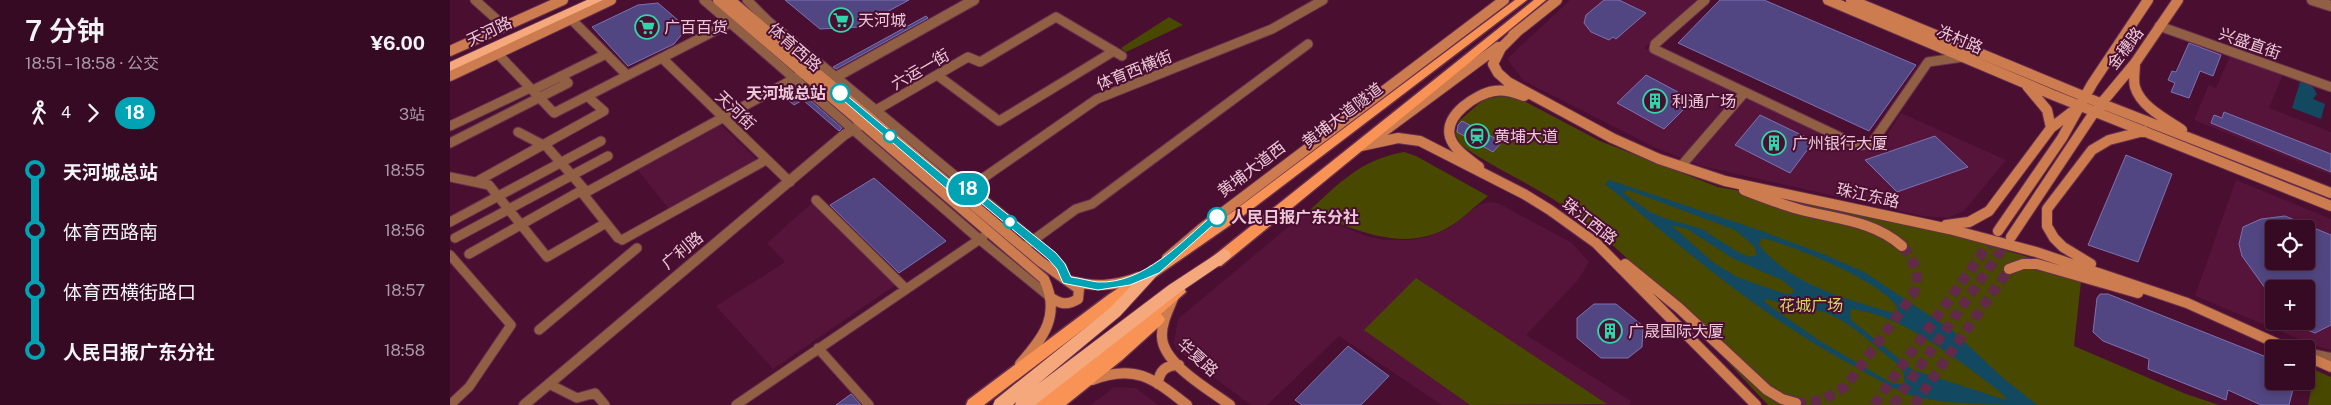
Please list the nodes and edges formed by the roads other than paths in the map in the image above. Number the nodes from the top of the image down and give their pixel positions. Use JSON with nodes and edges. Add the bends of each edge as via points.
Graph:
{"nodes":[{"id":1,"x":475,"y":0,"type":"edge"},
{"id":2,"x":563,"y":0,"type":"edge"},
{"id":3,"x":577,"y":0,"type":"edge"},
{"id":4,"x":597,"y":0,"type":"edge"},
{"id":5,"x":611,"y":0,"type":"edge"},
{"id":6,"x":704,"y":0,"type":"edge"},
{"id":7,"x":718,"y":0,"type":"edge"},
{"id":8,"x":730,"y":0,"type":"edge"},
{"id":9,"x":748,"y":0,"type":"edge"},
{"id":10,"x":974,"y":0,"type":"edge"},
{"id":11,"x":1323,"y":0,"type":"edge"},
{"id":12,"x":1504,"y":0,"type":"edge"},
{"id":13,"x":1522,"y":0,"type":"edge"},
{"id":14,"x":1541,"y":0,"type":"edge"},
{"id":15,"x":1557,"y":0,"type":"edge"},
{"id":16,"x":1705,"y":0,"type":"edge"},
{"id":17,"x":1828,"y":0,"type":"edge"},
{"id":18,"x":1851,"y":0,"type":"edge"},
{"id":19,"x":2148,"y":0,"type":"edge"},
{"id":20,"x":2178,"y":0,"type":"edge"},
{"id":21,"x":2187,"y":0,"type":"edge"},
{"id":22,"x":2312,"y":0,"type":"edge"},
{"id":23,"x":2331,"y":6,"type":"edge"},
{"id":24,"x":2171,"y":9,"type":"junction"},
{"id":25,"x":571,"y":19,"type":"junction"},
{"id":26,"x":730,"y":23,"type":"junction"},
{"id":27,"x":504,"y":26,"type":"junction"},
{"id":28,"x":2160,"y":26,"type":"junction"},
{"id":29,"x":1517,"y":32,"type":"junction"},
{"id":30,"x":1308,"y":44,"type":"dead end"},
{"id":31,"x":450,"y":51,"type":"edge"},
{"id":32,"x":1114,"y":52,"type":"junction"},
{"id":33,"x":498,"y":54,"type":"junction"},
{"id":34,"x":606,"y":54,"type":"junction"},
{"id":35,"x":1122,"y":56,"type":"dead end"},
{"id":36,"x":1963,"y":57,"type":"junction"},
{"id":37,"x":450,"y":58,"type":"edge"},
{"id":38,"x":662,"y":58,"type":"junction"},
{"id":39,"x":2135,"y":63,"type":"junction"},
{"id":40,"x":450,"y":67,"type":"edge"},
{"id":41,"x":937,"y":75,"type":"junction"},
{"id":42,"x":450,"y":76,"type":"edge"},
{"id":43,"x":561,"y":76,"type":"junction"},
{"id":44,"x":627,"y":76,"type":"junction"},
{"id":45,"x":799,"y":76,"type":"junction"},
{"id":46,"x":831,"y":79,"type":"junction"},
{"id":47,"x":2025,"y":83,"type":"junction"},
{"id":48,"x":2331,"y":86,"type":"edge"},
{"id":49,"x":532,"y":89,"type":"junction"},
{"id":50,"x":1745,"y":92,"type":"junction"},
{"id":51,"x":587,"y":96,"type":"junction"},
{"id":52,"x":540,"y":98,"type":"junction"},
{"id":53,"x":2083,"y":101,"type":"junction"},
{"id":54,"x":1551,"y":106,"type":"junction"},
{"id":55,"x":2098,"y":107,"type":"junction"},
{"id":56,"x":876,"y":110,"type":"junction"},
{"id":57,"x":723,"y":119,"type":"junction"},
{"id":58,"x":864,"y":120,"type":"junction"},
{"id":59,"x":450,"y":126,"type":"edge"},
{"id":60,"x":2052,"y":128,"type":"junction"},
{"id":61,"x":852,"y":130,"type":"junction"},
{"id":62,"x":2144,"y":131,"type":"junction"},
{"id":63,"x":518,"y":132,"type":"dead end"},
{"id":64,"x":2193,"y":138,"type":"junction"},
{"id":65,"x":601,"y":141,"type":"dead end"},
{"id":66,"x":450,"y":143,"type":"edge"},
{"id":67,"x":1361,"y":146,"type":"junction"},
{"id":68,"x":608,"y":156,"type":"dead end"},
{"id":69,"x":900,"y":156,"type":"junction"},
{"id":70,"x":933,"y":158,"type":"junction"},
{"id":71,"x":766,"y":160,"type":"junction"},
{"id":72,"x":891,"y":163,"type":"junction"},
{"id":73,"x":924,"y":164,"type":"junction"},
{"id":74,"x":1681,"y":166,"type":"junction"},
{"id":75,"x":450,"y":177,"type":"edge"},
{"id":76,"x":1494,"y":179,"type":"junction"},
{"id":77,"x":476,"y":182,"type":"junction"},
{"id":78,"x":790,"y":182,"type":"junction"},
{"id":79,"x":964,"y":191,"type":"junction"},
{"id":80,"x":2331,"y":193,"type":"edge"},
{"id":81,"x":816,"y":200,"type":"dead end"},
{"id":82,"x":2331,"y":206,"type":"edge"},
{"id":83,"x":450,"y":222,"type":"edge"},
{"id":84,"x":606,"y":223,"type":"junction"},
{"id":85,"x":1924,"y":224,"type":"junction"},
{"id":86,"x":1998,"y":231,"type":"tunnel mouth"},
{"id":87,"x":990,"y":232,"type":"junction"},
{"id":88,"x":2011,"y":237,"type":"tunnel mouth"},
{"id":89,"x":455,"y":238,"type":"dead end"},
{"id":90,"x":979,"y":239,"type":"junction"},
{"id":91,"x":1033,"y":241,"type":"junction"},
{"id":92,"x":1596,"y":243,"type":"junction"},
{"id":93,"x":1902,"y":246,"type":"tunnel mouth"},
{"id":94,"x":1023,"y":247,"type":"junction"},
{"id":95,"x":637,"y":248,"type":"dead end"},
{"id":96,"x":470,"y":254,"type":"dead end"},
{"id":97,"x":450,"y":255,"type":"edge"},
{"id":98,"x":1224,"y":255,"type":"junction"},
{"id":99,"x":2009,"y":269,"type":"dead end"},
{"id":100,"x":1155,"y":270,"type":"junction"},
{"id":101,"x":1067,"y":280,"type":"junction"},
{"id":102,"x":2137,"y":286,"type":"junction"},
{"id":103,"x":905,"y":288,"type":"junction"},
{"id":104,"x":1174,"y":296,"type":"junction"},
{"id":105,"x":1050,"y":297,"type":"junction"},
{"id":106,"x":2240,"y":327,"type":"junction"},
{"id":107,"x":539,"y":330,"type":"dead end"},
{"id":108,"x":2269,"y":340,"type":"edge"},
{"id":109,"x":818,"y":348,"type":"junction"},
{"id":110,"x":2315,"y":356,"type":"edge"},
{"id":111,"x":2331,"y":358,"type":"edge"},
{"id":112,"x":2315,"y":359,"type":"edge"},
{"id":113,"x":1178,"y":365,"type":"junction"},
{"id":114,"x":2331,"y":367,"type":"edge"},
{"id":115,"x":1004,"y":382,"type":"junction"},
{"id":116,"x":549,"y":384,"type":"junction"},
{"id":117,"x":1158,"y":384,"type":"junction"},
{"id":118,"x":1796,"y":403,"type":"dead end"},
{"id":119,"x":450,"y":405,"type":"edge"},
{"id":120,"x":524,"y":405,"type":"edge"},
{"id":121,"x":605,"y":405,"type":"edge"},
{"id":122,"x":736,"y":405,"type":"edge"},
{"id":123,"x":869,"y":405,"type":"edge"},
{"id":124,"x":973,"y":405,"type":"edge"},
{"id":125,"x":1001,"y":405,"type":"edge"},
{"id":126,"x":1023,"y":405,"type":"edge"},
{"id":127,"x":1038,"y":405,"type":"edge"},
{"id":128,"x":1056,"y":405,"type":"edge"},
{"id":129,"x":1186,"y":405,"type":"edge"},
{"id":130,"x":1230,"y":405,"type":"edge"},
{"id":131,"x":1756,"y":405,"type":"edge"}],
"edges":[{"from":1,"to":27,"type":"street"},
{"from":2,"to":27,"type":"main road"},
{"from":3,"to":37,"type":"highway","name":"天河路"},
{"from":4,"to":40,"type":"highway","name":"天河路"},
{"from":5,"to":25,"type":"main road"},
{"from":6,"to":26,"type":"street"},
{"from":7,"to":45,"type":"main road","name":"体育西路"},
{"from":8,"to":46,"type":"main road","name":"体育西路"},
{"from":9,"to":46,"type":"street"},
{"from":10,"to":46,"type":"street"},
{"from":11,"to":79,"type":"street","name":"体育西横街","via":[[1272,29],[1097,99]]},
{"from":12,"to":100,"type":"main road","name":"黄埔大道西","via":[[1201,229]]},
{"from":13,"to":100,"type":"main road","name":"黄埔大道隧道","via":[[1235,216]]},
{"from":14,"to":67,"type":"main road"},
{"from":15,"to":29,"type":"main road"},
{"from":16,"to":50,"type":"street","via":[[1655,44],[1654,49]]},
{"from":17,"to":36,"type":"main road","name":"冼村路"},
{"from":18,"to":53,"type":"main road","name":"冼村路"},
{"from":19,"to":53,"type":"main road","name":"金穗路"},
{"from":20,"to":24,"type":"main road","name":"金穗路"},
{"from":21,"to":24,"type":"main road"},
{"from":22,"to":23,"type":"street"},
{"from":24,"to":28,"type":"main road","name":"金穗路"},
{"from":25,"to":33,"type":"main road"},
{"from":25,"to":34,"type":"street"},
{"from":26,"to":38,"type":"street"},
{"from":26,"to":45,"type":"street"},
{"from":27,"to":31,"type":"main road"},
{"from":28,"to":39,"type":"main road","name":"金穗路"},
{"from":28,"to":48,"type":"street","name":"兴盛直街"},
{"from":29,"to":54,"type":"main road","name":"珠江东路","via":[[1496,55],[1495,69],[1508,82]]},
{"from":29,"to":67,"type":"main road","via":[[1407,116]]},
{"from":30,"to":91,"type":"street","via":[[1092,204],[1076,208]]},
{"from":32,"to":35,"type":"street"},
{"from":32,"to":41,"type":"street","name":"六运一街","via":[[1056,17],[980,62],[968,57]]},
{"from":32,"to":41,"type":"street","via":[[999,121]]},
{"from":33,"to":42,"type":"main road"},
{"from":33,"to":49,"type":"street"},
{"from":34,"to":43,"type":"street"},
{"from":34,"to":44,"type":"street"},
{"from":36,"to":47,"type":"main road","name":"冼村路"},
{"from":36,"to":50,"type":"street","via":[[1928,62],[1872,143],[1859,146]]},
{"from":38,"to":44,"type":"street"},
{"from":38,"to":57,"type":"street","name":"天河街"},
{"from":39,"to":55,"type":"main road","name":"金穗路"},
{"from":39,"to":64,"type":"main road","via":[[2134,86],[2139,96]]},
{"from":41,"to":56,"type":"street","name":"六运一街"},
{"from":43,"to":49,"type":"street"},
{"from":43,"to":52,"type":"street","via":[[568,83]]},
{"from":44,"to":51,"type":"street"},
{"from":45,"to":57,"type":"street"},
{"from":45,"to":58,"type":"main road","name":"体育西路"},
{"from":45,"to":61,"type":"street"},
{"from":46,"to":56,"type":"street"},
{"from":46,"to":58,"type":"main road","name":"体育西路"},
{"from":47,"to":53,"type":"main road","name":"冼村路"},
{"from":47,"to":60,"type":"main road","via":[[2043,103],[2052,118]]},
{"from":49,"to":52,"type":"street"},
{"from":49,"to":59,"type":"street"},
{"from":50,"to":74,"type":"street"},
{"from":51,"to":52,"type":"street","via":[[554,113]]},
{"from":51,"to":77,"type":"street","via":[[604,111]]},
{"from":52,"to":66,"type":"street"},
{"from":53,"to":55,"type":"main road"},
{"from":53,"to":60,"type":"main road"},
{"from":53,"to":86,"type":"main road","name":"金穗路","via":[[2057,146]]},
{"from":54,"to":74,"type":"main road","name":"珠江东路","via":[[1632,148]]},
{"from":54,"to":76,"type":"main road","via":[[1514,92],[1496,91],[1473,100],[1453,118],[1448,130],[1451,141]]},
{"from":55,"to":62,"type":"main road"},
{"from":55,"to":64,"type":"main road"},
{"from":55,"to":88,"type":"main road","name":"金穗路"},
{"from":56,"to":58,"type":"street","name":"六运一街"},
{"from":56,"to":70,"type":"street"},
{"from":57,"to":71,"type":"street","name":"天河街"},
{"from":57,"to":84,"type":"street","via":[[583,194]]},
{"from":58,"to":61,"type":"street","name":"广利路"},
{"from":58,"to":69,"type":"main road","name":"体育西路"},
{"from":58,"to":73,"type":"main road","name":"体育西路"},
{"from":60,"to":85,"type":"main road","via":[[1982,217],[1965,224]]},
{"from":61,"to":72,"type":"street"},
{"from":61,"to":78,"type":"street","name":"广利路"},
{"from":62,"to":82,"type":"main road"},
{"from":62,"to":102,"type":"main road","via":[[2109,140],[2092,150],[2052,200],[2045,217],[2054,238],[2063,247]]},
{"from":63,"to":96,"type":"street","via":[[547,147],[584,188]]},
{"from":64,"to":80,"type":"main road"},
{"from":65,"to":83,"type":"street"},
{"from":67,"to":76,"type":"main road","name":"珠江西路","via":[[1394,138],[1411,138]]},
{"from":67,"to":98,"type":"main road"},
{"from":68,"to":89,"type":"street"},
{"from":69,"to":72,"type":"street"},
{"from":69,"to":87,"type":"main road","name":"体育西路"},
{"from":70,"to":73,"type":"street"},
{"from":70,"to":79,"type":"street"},
{"from":71,"to":78,"type":"street","name":"天河街"},
{"from":71,"to":84,"type":"street","via":[[620,239]]},
{"from":72,"to":90,"type":"street"},
{"from":73,"to":79,"type":"main road","name":"体育西路"},
{"from":74,"to":85,"type":"main road","name":"珠江东路","via":[[1725,181]]},
{"from":74,"to":93,"type":"main road","via":[[1792,208],[1878,229]]},
{"from":75,"to":77,"type":"street"},
{"from":76,"to":92,"type":"main road","name":"珠江西路","via":[[1550,210]]},
{"from":77,"to":84,"type":"street","via":[[489,185],[547,257]]},
{"from":78,"to":116,"type":"street","name":"广利路"},
{"from":79,"to":91,"type":"street"},
{"from":79,"to":94,"type":"main road","name":"体育西路"},
{"from":81,"to":103,"type":"street"},
{"from":85,"to":102,"type":"main road","name":"珠江东路","via":[[2036,252]]},
{"from":87,"to":90,"type":"street"},
{"from":87,"to":105,"type":"main road","name":"体育西路","via":[[1038,273],[1047,284]]},
{"from":90,"to":103,"type":"street"},
{"from":90,"to":105,"type":"street"},
{"from":91,"to":94,"type":"street"},
{"from":91,"to":101,"type":"street","via":[[1062,267]]},
{"from":92,"to":118,"type":"main road","via":[[1669,299],[1767,390]]},
{"from":92,"to":131,"type":"main road","name":"珠江西路"},
{"from":94,"to":101,"type":"main road","name":"体育西路"},
{"from":95,"to":107,"type":"street"},
{"from":97,"to":119,"type":"street","via":[[511,325],[469,387]]},
{"from":98,"to":104,"type":"main road"},
{"from":98,"to":126,"type":"highway","via":[[1193,275]]},
{"from":99,"to":106,"type":"main road","via":[[2023,264],[2045,266],[2201,311]]},
{"from":100,"to":101,"type":"main road","via":[[1127,282],[1106,286]]},
{"from":100,"to":115,"type":"main road","name":"黄埔大道西"},
{"from":100,"to":125,"type":"highway","via":[[1115,312]]},
{"from":101,"to":105,"type":"main road","via":[[1079,288],[1078,299],[1062,305]]},
{"from":102,"to":106,"type":"main road","name":"珠江东路","via":[[2187,302]]},
{"from":103,"to":109,"type":"street"},
{"from":104,"to":113,"type":"main road","name":"华夏路","via":[[1164,319],[1162,338],[1167,354]]},
{"from":104,"to":127,"type":"main road"},
{"from":104,"to":128,"type":"main road","via":[[1149,328]]},
{"from":105,"to":115,"type":"main road","via":[[1051,320],[1043,337]]},
{"from":106,"to":108,"type":"main road","name":"珠江东路"},
{"from":109,"to":122,"type":"street"},
{"from":109,"to":123,"type":"street"},
{"from":110,"to":111,"type":"street"},
{"from":112,"to":114,"type":"main road"},
{"from":113,"to":117,"type":"main road","via":[[1165,368]]},
{"from":113,"to":130,"type":"main road","name":"华夏路"},
{"from":115,"to":124,"type":"main road","name":"黄埔大道西"},
{"from":116,"to":120,"type":"street","name":"广利路"},
{"from":116,"to":121,"type":"street","via":[[577,398],[595,393]]},
{"from":117,"to":128,"type":"main road","via":[[1126,370],[1113,372],[1088,382]]},
{"from":117,"to":129,"type":"main road"}]}
